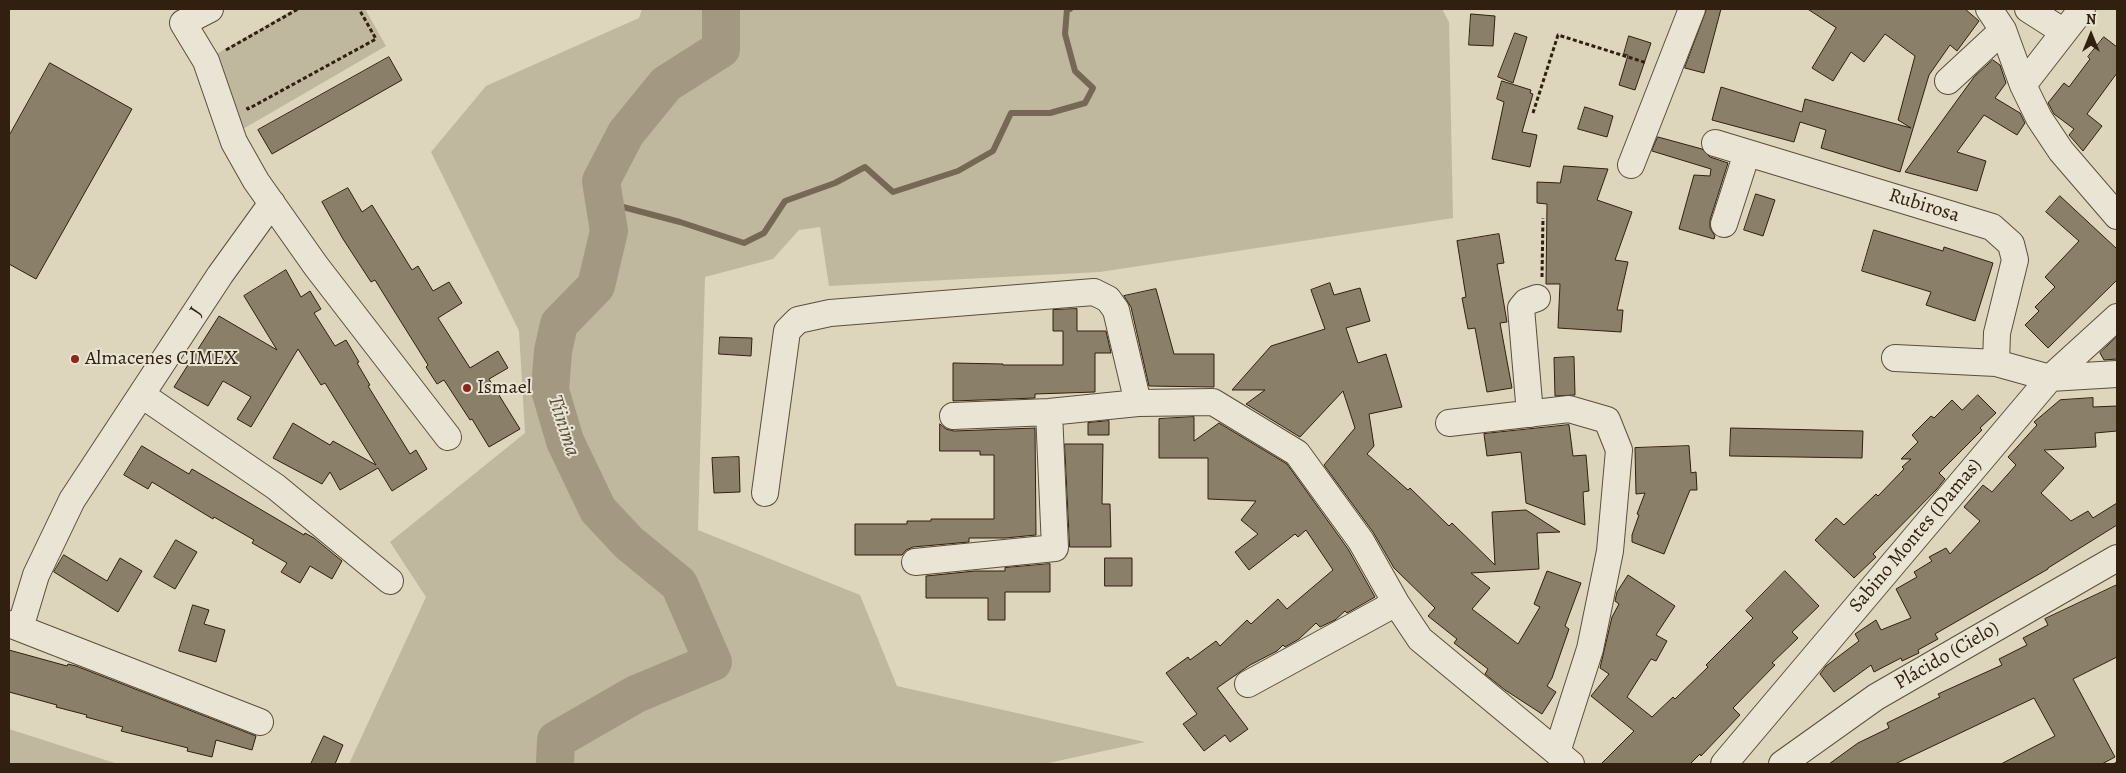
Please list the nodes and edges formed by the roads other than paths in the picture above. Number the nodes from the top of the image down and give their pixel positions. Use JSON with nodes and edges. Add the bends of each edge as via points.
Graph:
{"nodes":[{"id":1,"x":210,"y":9,"type":"edge"},
{"id":2,"x":1692,"y":9,"type":"edge"},
{"id":3,"x":2028,"y":9,"type":"edge"},
{"id":4,"x":2082,"y":9,"type":"edge"},
{"id":5,"x":1996,"y":19,"type":"edge"},
{"id":6,"x":2064,"y":32,"type":"junction"},
{"id":7,"x":1948,"y":80,"type":"dead end"},
{"id":8,"x":2023,"y":85,"type":"junction"},
{"id":9,"x":1715,"y":143,"type":"dead end"},
{"id":10,"x":1747,"y":153,"type":"junction"},
{"id":11,"x":1631,"y":165,"type":"dead end"},
{"id":12,"x":272,"y":203,"type":"junction"},
{"id":13,"x":2117,"y":216,"type":"edge"},
{"id":14,"x":1724,"y":224,"type":"dead end"},
{"id":15,"x":1537,"y":298,"type":"road end"},
{"id":16,"x":2117,"y":317,"type":"edge"},
{"id":17,"x":1895,"y":358,"type":"dead end"},
{"id":18,"x":1996,"y":363,"type":"junction"},
{"id":19,"x":2117,"y":374,"type":"edge"},
{"id":20,"x":2050,"y":378,"type":"junction"},
{"id":21,"x":142,"y":395,"type":"junction"},
{"id":22,"x":1138,"y":403,"type":"junction"},
{"id":23,"x":1049,"y":412,"type":"junction"},
{"id":24,"x":1530,"y":414,"type":"junction"},
{"id":25,"x":953,"y":416,"type":"dead end"},
{"id":26,"x":1449,"y":423,"type":"dead end"},
{"id":27,"x":448,"y":437,"type":"dead end"},
{"id":28,"x":765,"y":493,"type":"dead end"},
{"id":29,"x":2117,"y":558,"type":"edge"},
{"id":30,"x":915,"y":562,"type":"dead end"},
{"id":31,"x":390,"y":581,"type":"dead end"},
{"id":32,"x":1396,"y":603,"type":"junction"},
{"id":33,"x":14,"y":626,"type":"edge"},
{"id":34,"x":1248,"y":684,"type":"dead end"},
{"id":35,"x":260,"y":722,"type":"dead end"},
{"id":36,"x":1564,"y":758,"type":"edge"},
{"id":37,"x":1724,"y":764,"type":"edge"},
{"id":38,"x":1782,"y":764,"type":"edge"}],
"edges":[{"from":1,"to":12,"type":"street","via":[[183,23],[206,61],[234,142]]},
{"from":2,"to":11,"type":"street"},
{"from":3,"to":6,"type":"street"},
{"from":4,"to":6,"type":"street"},
{"from":5,"to":7,"type":"street"},
{"from":5,"to":8,"type":"street"},
{"from":6,"to":8,"type":"street"},
{"from":8,"to":13,"type":"street","via":[[2039,118],[2061,151]]},
{"from":9,"to":10,"type":"street","name":"Rubirosa"},
{"from":10,"to":14,"type":"street"},
{"from":10,"to":18,"type":"street","name":"Rubirosa","via":[[1992,227],[2012,244],[2015,260],[1998,333]]},
{"from":12,"to":21,"type":"street","name":"J"},
{"from":12,"to":27,"type":"street","via":[[316,266]]},
{"from":15,"to":24,"type":"street","via":[[1521,308]]},
{"from":16,"to":20,"type":"street","name":"Sabino Montes (Damas)"},
{"from":17,"to":18,"type":"street"},
{"from":18,"to":20,"type":"street"},
{"from":19,"to":20,"type":"street"},
{"from":20,"to":37,"type":"street","name":"Sabino Montes (Damas)"},
{"from":21,"to":31,"type":"street","via":[[276,488]]},
{"from":21,"to":33,"type":"street","name":"J","via":[[72,500]]},
{"from":22,"to":23,"type":"street"},
{"from":22,"to":28,"type":"street","via":[[1116,310],[1108,299],[1094,292],[830,313],[798,320],[787,331]]},
{"from":22,"to":32,"type":"street","via":[[1213,402],[1296,453],[1361,541]]},
{"from":23,"to":25,"type":"street"},
{"from":23,"to":30,"type":"street","via":[[1055,548]]},
{"from":24,"to":26,"type":"street"},
{"from":24,"to":36,"type":"street","via":[[1569,409],[1607,420],[1619,450],[1610,551]]},
{"from":29,"to":38,"type":"street","name":"Plácido (Cielo)","via":[[1876,697]]},
{"from":32,"to":34,"type":"street"},
{"from":32,"to":36,"type":"street","via":[[1420,639]]},
{"from":33,"to":35,"type":"street"}]}
